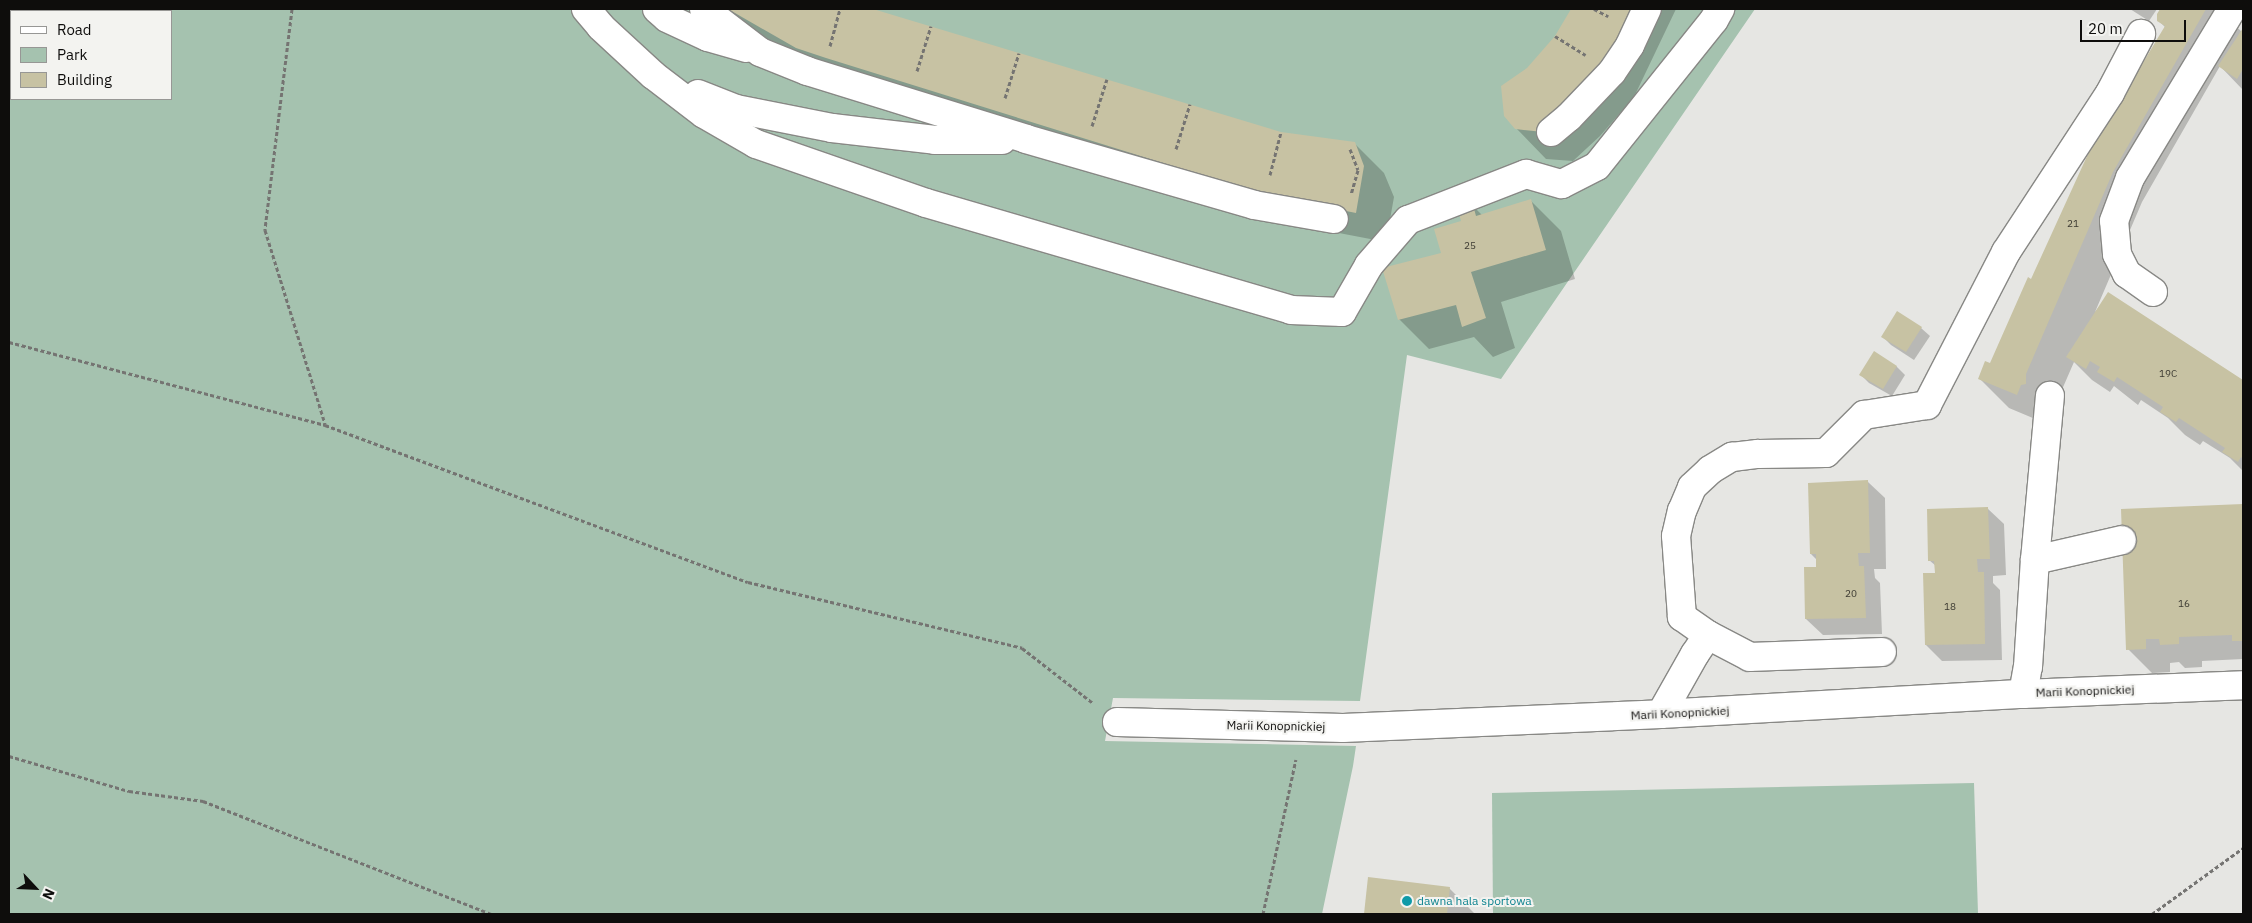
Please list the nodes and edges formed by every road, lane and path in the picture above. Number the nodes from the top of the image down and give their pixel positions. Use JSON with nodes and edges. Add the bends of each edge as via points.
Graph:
{"nodes":[{"id":1,"x":292,"y":9,"type":"edge"},
{"id":2,"x":586,"y":9,"type":"edge"},
{"id":3,"x":656,"y":9,"type":"edge"},
{"id":4,"x":704,"y":9,"type":"edge"},
{"id":5,"x":840,"y":9,"type":"edge"},
{"id":6,"x":1647,"y":9,"type":"edge"},
{"id":7,"x":1720,"y":9,"type":"edge"},
{"id":8,"x":2232,"y":9,"type":"edge"},
{"id":9,"x":931,"y":26,"type":"dead end"},
{"id":10,"x":2142,"y":34,"type":"dead end"},
{"id":11,"x":1555,"y":36,"type":"dead end"},
{"id":12,"x":828,"y":50,"type":"dead end"},
{"id":13,"x":760,"y":52,"type":"junction"},
{"id":14,"x":1019,"y":53,"type":"dead end"},
{"id":15,"x":1588,"y":56,"type":"dead end"},
{"id":16,"x":653,"y":75,"type":"junction"},
{"id":17,"x":916,"y":77,"type":"dead end"},
{"id":18,"x":1107,"y":79,"type":"dead end"},
{"id":19,"x":1004,"y":103,"type":"dead end"},
{"id":20,"x":1190,"y":104,"type":"dead end"},
{"id":21,"x":1090,"y":130,"type":"dead end"},
{"id":22,"x":1281,"y":132,"type":"dead end"},
{"id":23,"x":1551,"y":132,"type":"dead end"},
{"id":24,"x":1026,"y":139,"type":"junction"},
{"id":25,"x":1350,"y":149,"type":"dead end"},
{"id":26,"x":1174,"y":156,"type":"dead end"},
{"id":27,"x":1270,"y":177,"type":"dead end"},
{"id":28,"x":1340,"y":209,"type":"joint"},
{"id":29,"x":2153,"y":292,"type":"dead end"},
{"id":30,"x":9,"y":342,"type":"edge"},
{"id":31,"x":2050,"y":396,"type":"dead end"},
{"id":32,"x":325,"y":425,"type":"junction"},
{"id":33,"x":2122,"y":540,"type":"dead end"},
{"id":34,"x":2035,"y":560,"type":"junction"},
{"id":35,"x":1708,"y":635,"type":"junction"},
{"id":36,"x":1882,"y":652,"type":"dead end"},
{"id":37,"x":2243,"y":685,"type":"edge"},
{"id":38,"x":2023,"y":694,"type":"junction"},
{"id":39,"x":1661,"y":714,"type":"junction"},
{"id":40,"x":1117,"y":722,"type":"joint"},
{"id":41,"x":1303,"y":727,"type":"junction"},
{"id":42,"x":9,"y":756,"type":"edge"},
{"id":43,"x":2243,"y":848,"type":"edge"},
{"id":44,"x":492,"y":914,"type":"edge"},
{"id":45,"x":1263,"y":914,"type":"edge"},
{"id":46,"x":2152,"y":914,"type":"edge"}],
"edges":[{"from":1,"to":32,"type":"path","via":[[265,230]]},
{"from":2,"to":16,"type":"street"},
{"from":3,"to":13,"type":"street","via":[[667,18],[708,37]]},
{"from":4,"to":13,"type":"street"},
{"from":5,"to":12,"type":"path"},
{"from":6,"to":23,"type":"street","via":[[1630,45],[1612,72]]},
{"from":7,"to":16,"type":"street","via":[[1597,166],[1562,184],[1526,174],[1408,220],[1369,265],[1342,312],[1291,310],[916,200],[756,144],[704,114]]},
{"from":8,"to":29,"type":"street","via":[[2130,178],[2114,222],[2117,254],[2127,274]]},
{"from":9,"to":17,"type":"path"},
{"from":10,"to":35,"type":"street","via":[[2105,101],[2006,252],[1926,405],[1864,415],[1826,453],[1758,454],[1732,458],[1710,470],[1692,488],[1676,536],[1682,617]]},
{"from":11,"to":15,"type":"path"},
{"from":13,"to":24,"type":"street","via":[[807,71]]},
{"from":14,"to":19,"type":"path"},
{"from":16,"to":24,"type":"street","via":[[736,109],[832,128],[935,140]]},
{"from":18,"to":21,"type":"path"},
{"from":20,"to":26,"type":"path"},
{"from":22,"to":27,"type":"path"},
{"from":24,"to":28,"type":"street","via":[[1254,205]]},
{"from":25,"to":28,"type":"path","via":[[1358,170],[1351,194]]},
{"from":30,"to":32,"type":"path"},
{"from":31,"to":34,"type":"street"},
{"from":32,"to":40,"type":"path","via":[[748,582],[1022,648]]},
{"from":33,"to":34,"type":"street"},
{"from":34,"to":38,"type":"street","via":[[2028,667]]},
{"from":35,"to":36,"type":"street","via":[[1750,657]]},
{"from":35,"to":39,"type":"street"},
{"from":37,"to":38,"type":"street","name":"Marii Konopnickiej"},
{"from":38,"to":39,"type":"street","name":"Marii Konopnickiej"},
{"from":39,"to":41,"type":"street","name":"Marii Konopnickiej"},
{"from":40,"to":41,"type":"street","name":"Marii Konopnickiej"},
{"from":41,"to":45,"type":"path"},
{"from":42,"to":44,"type":"path","via":[[128,791],[203,801]]},
{"from":43,"to":46,"type":"path"}]}
